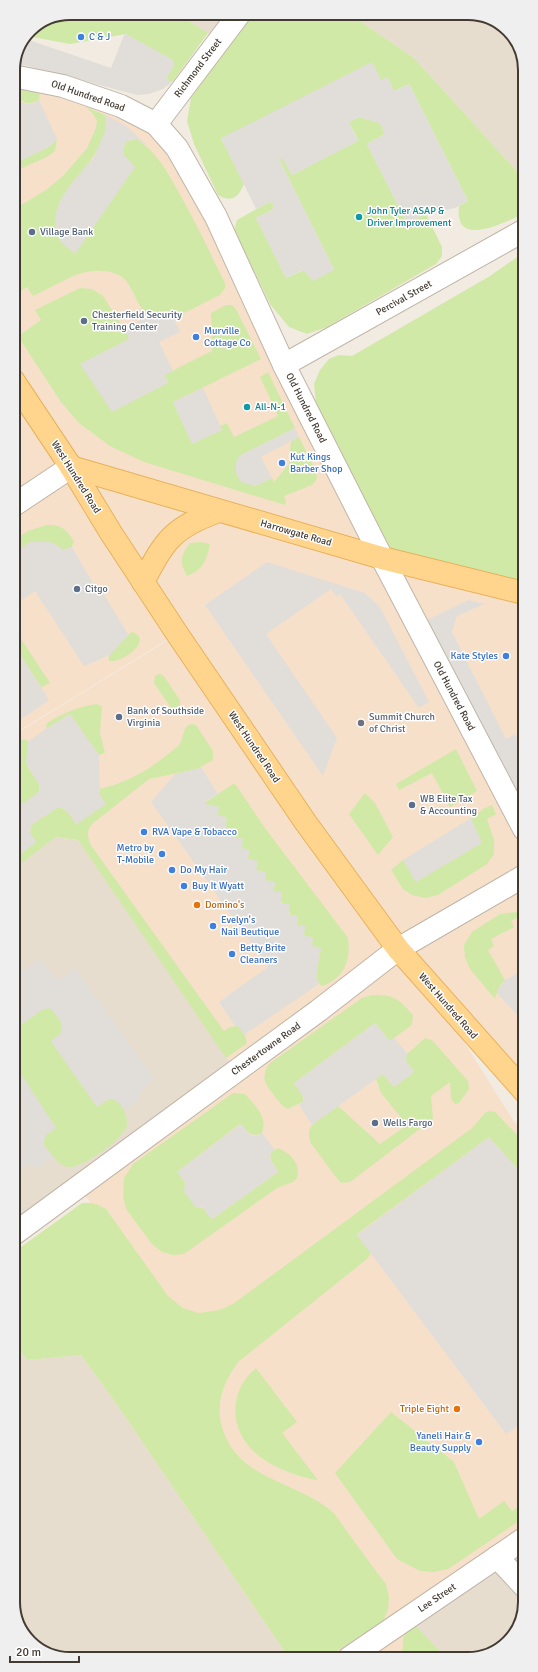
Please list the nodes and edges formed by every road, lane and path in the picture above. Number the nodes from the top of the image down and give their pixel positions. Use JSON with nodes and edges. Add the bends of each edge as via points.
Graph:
{"nodes":[{"id":1,"x":235,"y":20,"type":"edge"},
{"id":2,"x":20,"y":77,"type":"edge"},
{"id":3,"x":156,"y":124,"type":"junction"},
{"id":4,"x":518,"y":234,"type":"edge"},
{"id":5,"x":284,"y":365,"type":"junction"},
{"id":6,"x":20,"y":389,"type":"edge"},
{"id":7,"x":71,"y":467,"type":"junction"},
{"id":8,"x":20,"y":501,"type":"edge"},
{"id":9,"x":219,"y":511,"type":"junction"},
{"id":10,"x":382,"y":558,"type":"junction"},
{"id":11,"x":143,"y":582,"type":"junction"},
{"id":12,"x":518,"y":592,"type":"edge"},
{"id":13,"x":518,"y":818,"type":"edge"},
{"id":14,"x":518,"y":879,"type":"edge"},
{"id":15,"x":398,"y":949,"type":"junction"},
{"id":16,"x":518,"y":1084,"type":"edge"},
{"id":17,"x":20,"y":1230,"type":"edge"},
{"id":18,"x":518,"y":1543,"type":"edge"},
{"id":19,"x":497,"y":1557,"type":"junction"},
{"id":20,"x":518,"y":1580,"type":"edge"},
{"id":21,"x":358,"y":1652,"type":"edge"}],
"edges":[{"from":1,"to":3,"type":"street","name":"Richmond Street"},
{"from":2,"to":3,"type":"street","name":"Old Hundred Road","via":[[63,86],[121,106]]},
{"from":3,"to":5,"type":"street","name":"Old Hundred Road","via":[[177,148],[216,217]]},
{"from":4,"to":5,"type":"street","name":"Percival Street"},
{"from":5,"to":10,"type":"street","name":"Old Hundred Road"},
{"from":6,"to":7,"type":"main road","name":"West Hundred Road"},
{"from":7,"to":8,"type":"street"},
{"from":7,"to":9,"type":"main road","name":"Harrowgate Road"},
{"from":7,"to":11,"type":"main road","name":"West Hundred Road"},
{"from":9,"to":10,"type":"main road","name":"Harrowgate Road"},
{"from":9,"to":11,"type":"main road","via":[[178,530],[159,552]]},
{"from":10,"to":12,"type":"main road","name":"Harrowgate Road"},
{"from":10,"to":13,"type":"street","name":"Old Hundred Road"},
{"from":11,"to":15,"type":"main road","name":"West Hundred Road","via":[[286,795]]},
{"from":14,"to":15,"type":"street","name":"Chestertowne Road"},
{"from":15,"to":16,"type":"main road","name":"West Hundred Road"},
{"from":15,"to":17,"type":"street","name":"Chestertowne Road","via":[[324,1007]]},
{"from":18,"to":19,"type":"street","name":"Lee Street"},
{"from":19,"to":20,"type":"street"},
{"from":19,"to":21,"type":"street","name":"Lee Street"}]}
